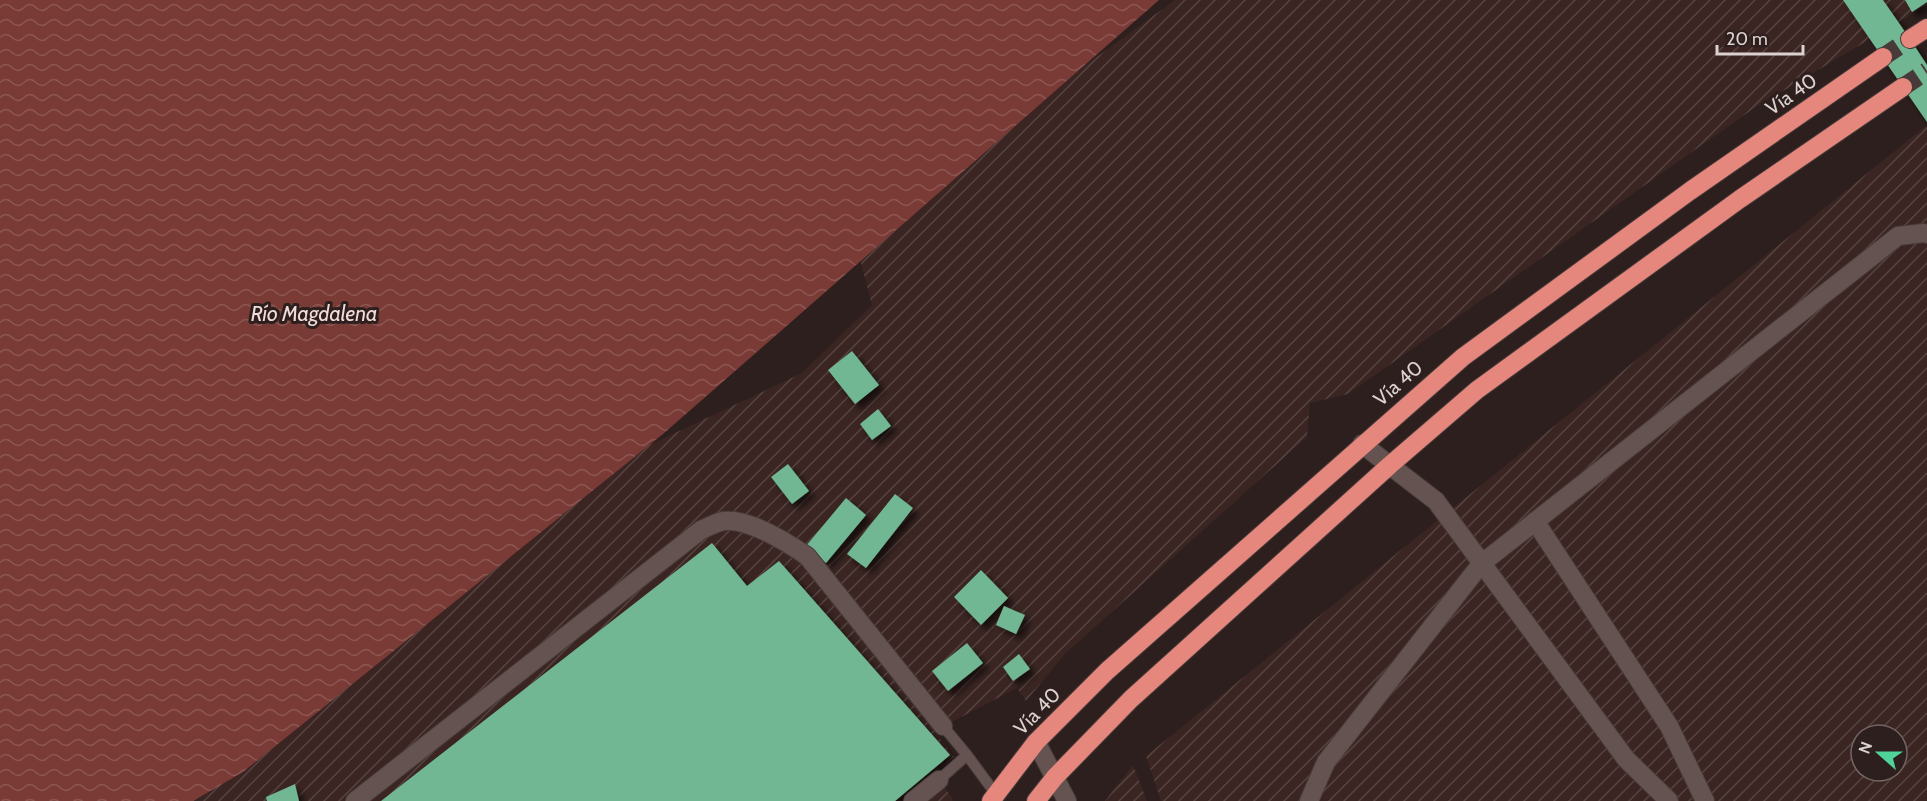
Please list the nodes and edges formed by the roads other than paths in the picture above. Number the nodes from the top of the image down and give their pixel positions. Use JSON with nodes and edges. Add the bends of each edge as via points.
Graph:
{"nodes":[{"id":1,"x":1927,"y":28,"type":"edge"},
{"id":2,"x":1910,"y":39,"type":"tunnel mouth"},
{"id":3,"x":1883,"y":57,"type":"tunnel mouth"},
{"id":4,"x":1903,"y":87,"type":"tunnel mouth"},
{"id":5,"x":1927,"y":234,"type":"edge"},
{"id":6,"x":1362,"y":444,"type":"junction"},
{"id":7,"x":1390,"y":465,"type":"junction"},
{"id":8,"x":1535,"y":521,"type":"junction"},
{"id":9,"x":1481,"y":564,"type":"junction"},
{"id":10,"x":944,"y":726,"type":"joint"},
{"id":11,"x":1036,"y":742,"type":"junction"},
{"id":12,"x":967,"y":755,"type":"junction"},
{"id":13,"x":1054,"y":777,"type":"junction"},
{"id":14,"x":939,"y":780,"type":"joint"},
{"id":15,"x":996,"y":799,"type":"edge"},
{"id":16,"x":355,"y":801,"type":"edge"},
{"id":17,"x":913,"y":801,"type":"edge"},
{"id":18,"x":1036,"y":801,"type":"edge"},
{"id":19,"x":1067,"y":801,"type":"edge"},
{"id":20,"x":1309,"y":801,"type":"edge"},
{"id":21,"x":1669,"y":801,"type":"edge"},
{"id":22,"x":1705,"y":801,"type":"edge"}],
"edges":[{"from":1,"to":2,"type":"highway"},
{"from":3,"to":6,"type":"highway","name":"Vía 40","via":[[1462,357]]},
{"from":4,"to":7,"type":"highway","via":[[1477,390]]},
{"from":5,"to":8,"type":"street","via":[[1898,236]]},
{"from":6,"to":7,"type":"street"},
{"from":6,"to":11,"type":"highway","name":"Vía 40","via":[[1107,671]]},
{"from":7,"to":9,"type":"street","via":[[1436,501]]},
{"from":7,"to":13,"type":"highway","via":[[1131,699]]},
{"from":8,"to":9,"type":"street"},
{"from":8,"to":22,"type":"street","via":[[1669,726]]},
{"from":9,"to":20,"type":"street","via":[[1326,762]]},
{"from":9,"to":21,"type":"street","via":[[1626,759]]},
{"from":10,"to":12,"type":"lane"},
{"from":10,"to":16,"type":"street","via":[[807,556],[782,539],[724,521],[701,530]]},
{"from":11,"to":13,"type":"street"},
{"from":11,"to":15,"type":"highway","name":"Vía 40"},
{"from":12,"to":14,"type":"lane"},
{"from":12,"to":15,"type":"lane"},
{"from":13,"to":18,"type":"highway"},
{"from":13,"to":19,"type":"street"},
{"from":14,"to":17,"type":"street"}]}
